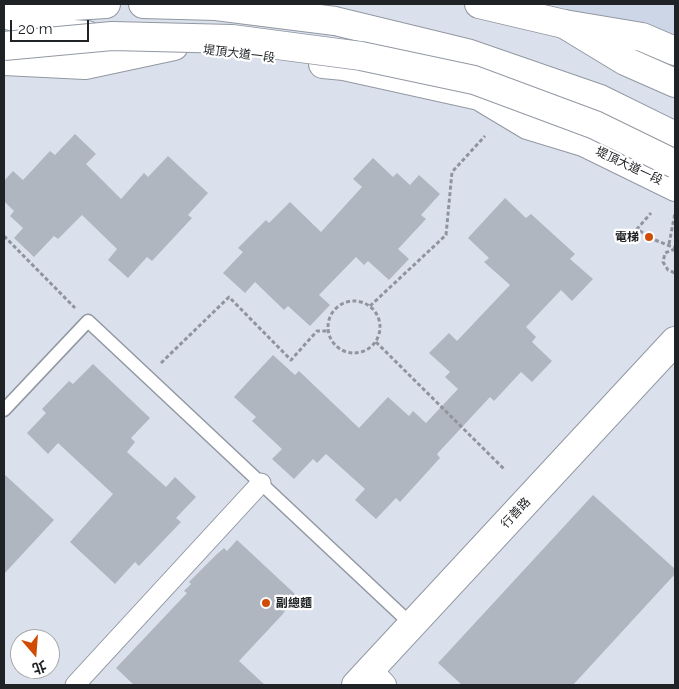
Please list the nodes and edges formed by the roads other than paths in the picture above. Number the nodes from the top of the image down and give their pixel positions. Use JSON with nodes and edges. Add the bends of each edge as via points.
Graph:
{"nodes":[{"id":1,"x":106,"y":4,"type":"edge"},
{"id":2,"x":143,"y":4,"type":"edge"},
{"id":3,"x":479,"y":4,"type":"edge"},
{"id":4,"x":4,"y":13,"type":"edge"},
{"id":5,"x":564,"y":24,"type":"junction"},
{"id":6,"x":4,"y":46,"type":"edge"},
{"id":7,"x":174,"y":46,"type":"junction"},
{"id":8,"x":675,"y":51,"type":"edge"},
{"id":9,"x":4,"y":62,"type":"edge"},
{"id":10,"x":671,"y":82,"type":"edge"},
{"id":11,"x":474,"y":96,"type":"junction"},
{"id":12,"x":675,"y":136,"type":"edge"},
{"id":13,"x":675,"y":164,"type":"edge"},
{"id":14,"x":675,"y":170,"type":"edge"},
{"id":15,"x":675,"y":189,"type":"edge"},
{"id":16,"x":675,"y":341,"type":"edge"},
{"id":17,"x":4,"y":410,"type":"edge"},
{"id":18,"x":261,"y":483,"type":"junction"},
{"id":19,"x":412,"y":625,"type":"junction"},
{"id":20,"x":370,"y":680,"type":"edge"},
{"id":21,"x":75,"y":685,"type":"edge"}],
"edges":[{"from":1,"to":4,"type":"main road"},
{"from":2,"to":12,"type":"main road","via":[[216,6],[335,21],[458,50],[600,99]]},
{"from":3,"to":5,"type":"main road"},
{"from":4,"to":7,"type":"main road","name":"堤頂大道一段","via":[[73,34]]},
{"from":5,"to":8,"type":"main road","via":[[642,37]]},
{"from":5,"to":10,"type":"main road","via":[[625,61]]},
{"from":6,"to":13,"type":"main road","bridge":true,"via":[[112,36],[232,39],[361,56],[474,80],[595,125]]},
{"from":7,"to":9,"type":"main road","via":[[85,65]]},
{"from":7,"to":11,"type":"main road","name":"堤頂大道一段","via":[[344,66]]},
{"from":11,"to":14,"type":"main road","name":"堤頂大道一段","via":[[534,108]]},
{"from":11,"to":15,"type":"street","name":"堤頂大道一段","via":[[527,126],[583,144]]},
{"from":16,"to":19,"type":"main road","name":"行善路"},
{"from":17,"to":18,"type":"lane","via":[[88,321]]},
{"from":18,"to":19,"type":"lane"},
{"from":18,"to":21,"type":"street"},
{"from":19,"to":20,"type":"main road","name":"行善路"}]}
